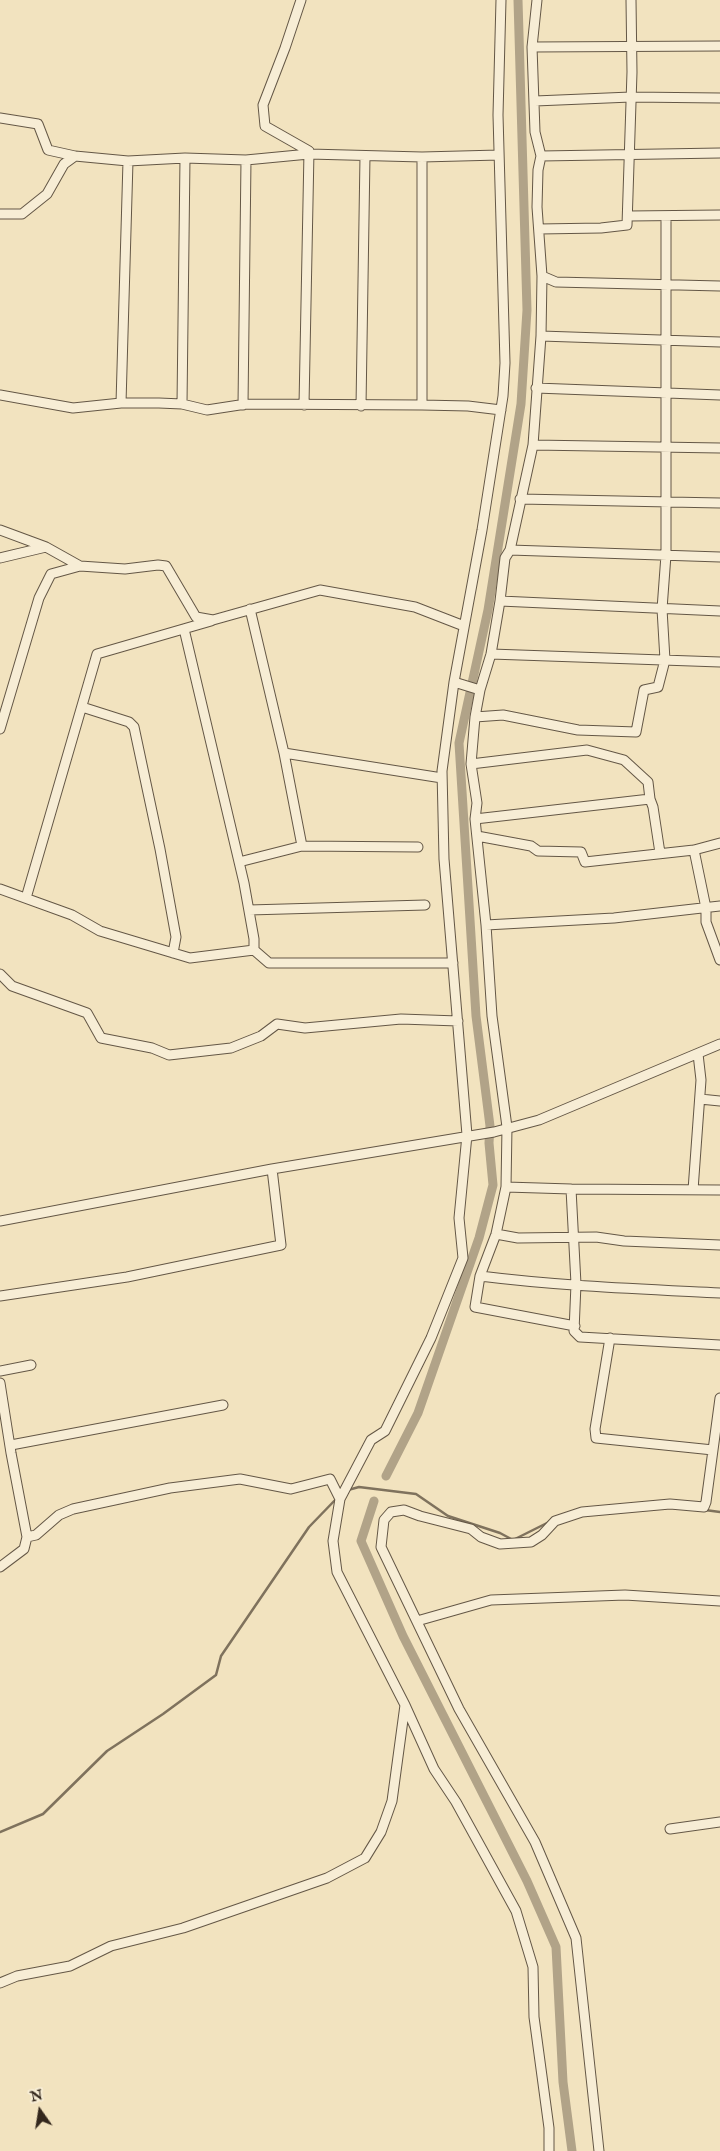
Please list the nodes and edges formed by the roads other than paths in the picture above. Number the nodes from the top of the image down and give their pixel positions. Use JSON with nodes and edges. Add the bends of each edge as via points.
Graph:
{"nodes":[{"id":1,"x":301,"y":0,"type":"edge"},
{"id":2,"x":501,"y":0,"type":"edge"},
{"id":3,"x":537,"y":0,"type":"edge"},
{"id":4,"x":631,"y":0,"type":"edge"},
{"id":5,"x":631,"y":46,"type":"junction"},
{"id":6,"x":720,"y":46,"type":"edge"},
{"id":7,"x":532,"y":47,"type":"junction"},
{"id":8,"x":631,"y":97,"type":"junction"},
{"id":9,"x":720,"y":98,"type":"edge"},
{"id":10,"x":535,"y":101,"type":"junction"},
{"id":11,"x":0,"y":118,"type":"edge"},
{"id":12,"x":720,"y":153,"type":"edge"},
{"id":13,"x":309,"y":154,"type":"junction"},
{"id":14,"x":630,"y":154,"type":"junction"},
{"id":15,"x":499,"y":155,"type":"junction"},
{"id":16,"x":75,"y":156,"type":"junction"},
{"id":17,"x":365,"y":156,"type":"junction"},
{"id":18,"x":422,"y":156,"type":"junction"},
{"id":19,"x":540,"y":156,"type":"junction"},
{"id":20,"x":185,"y":158,"type":"junction"},
{"id":21,"x":246,"y":160,"type":"junction"},
{"id":22,"x":128,"y":161,"type":"junction"},
{"id":23,"x":0,"y":214,"type":"edge"},
{"id":24,"x":720,"y":215,"type":"edge"},
{"id":25,"x":629,"y":216,"type":"junction"},
{"id":26,"x":666,"y":216,"type":"junction"},
{"id":27,"x":539,"y":229,"type":"junction"},
{"id":28,"x":542,"y":276,"type":"junction"},
{"id":29,"x":666,"y":285,"type":"junction"},
{"id":30,"x":720,"y":286,"type":"edge"},
{"id":31,"x":541,"y":336,"type":"junction"},
{"id":32,"x":666,"y":341,"type":"junction"},
{"id":33,"x":720,"y":342,"type":"edge"},
{"id":34,"x":536,"y":388,"type":"junction"},
{"id":35,"x":664,"y":394,"type":"junction"},
{"id":36,"x":0,"y":395,"type":"edge"},
{"id":37,"x":720,"y":395,"type":"edge"},
{"id":38,"x":121,"y":403,"type":"junction"},
{"id":39,"x":182,"y":404,"type":"junction"},
{"id":40,"x":242,"y":405,"type":"junction"},
{"id":41,"x":304,"y":405,"type":"junction"},
{"id":42,"x":422,"y":405,"type":"junction"},
{"id":43,"x":361,"y":406,"type":"junction"},
{"id":44,"x":501,"y":410,"type":"junction"},
{"id":45,"x":533,"y":445,"type":"junction"},
{"id":46,"x":664,"y":447,"type":"junction"},
{"id":47,"x":720,"y":448,"type":"edge"},
{"id":48,"x":520,"y":499,"type":"junction"},
{"id":49,"x":665,"y":502,"type":"junction"},
{"id":50,"x":720,"y":503,"type":"edge"},
{"id":51,"x":0,"y":530,"type":"edge"},
{"id":52,"x":46,"y":547,"type":"junction"},
{"id":53,"x":510,"y":550,"type":"junction"},
{"id":54,"x":666,"y":556,"type":"junction"},
{"id":55,"x":720,"y":557,"type":"edge"},
{"id":56,"x":0,"y":558,"type":"edge"},
{"id":57,"x":80,"y":566,"type":"junction"},
{"id":58,"x":500,"y":601,"type":"junction"},
{"id":59,"x":250,"y":609,"type":"junction"},
{"id":60,"x":662,"y":609,"type":"junction"},
{"id":61,"x":720,"y":611,"type":"edge"},
{"id":62,"x":213,"y":620,"type":"junction"},
{"id":63,"x":464,"y":626,"type":"junction"},
{"id":64,"x":184,"y":629,"type":"junction"},
{"id":65,"x":491,"y":654,"type":"junction"},
{"id":66,"x":664,"y":660,"type":"junction"},
{"id":67,"x":720,"y":662,"type":"edge"},
{"id":68,"x":454,"y":682,"type":"junction"},
{"id":69,"x":480,"y":690,"type":"junction"},
{"id":70,"x":82,"y":707,"type":"junction"},
{"id":71,"x":475,"y":717,"type":"junction"},
{"id":72,"x":0,"y":728,"type":"edge"},
{"id":73,"x":284,"y":753,"type":"junction"},
{"id":74,"x":471,"y":764,"type":"junction"},
{"id":75,"x":442,"y":778,"type":"junction"},
{"id":76,"x":650,"y":799,"type":"junction"},
{"id":77,"x":475,"y":819,"type":"junction"},
{"id":78,"x":477,"y":836,"type":"junction"},
{"id":79,"x":720,"y":843,"type":"edge"},
{"id":80,"x":302,"y":846,"type":"junction"},
{"id":81,"x":418,"y":847,"type":"dead end"},
{"id":82,"x":694,"y":850,"type":"junction"},
{"id":83,"x":660,"y":853,"type":"junction"},
{"id":84,"x":239,"y":862,"type":"junction"},
{"id":85,"x":0,"y":889,"type":"edge"},
{"id":86,"x":26,"y":898,"type":"junction"},
{"id":87,"x":425,"y":905,"type":"dead end"},
{"id":88,"x":720,"y":906,"type":"edge"},
{"id":89,"x":706,"y":908,"type":"junction"},
{"id":90,"x":249,"y":910,"type":"junction"},
{"id":91,"x":486,"y":925,"type":"junction"},
{"id":92,"x":254,"y":950,"type":"junction"},
{"id":93,"x":173,"y":953,"type":"junction"},
{"id":94,"x":720,"y":960,"type":"edge"},
{"id":95,"x":453,"y":963,"type":"junction"},
{"id":96,"x":0,"y":974,"type":"edge"},
{"id":97,"x":458,"y":1020,"type":"junction"},
{"id":98,"x":720,"y":1044,"type":"edge"},
{"id":99,"x":698,"y":1054,"type":"junction"},
{"id":100,"x":700,"y":1099,"type":"junction"},
{"id":101,"x":720,"y":1102,"type":"edge"},
{"id":102,"x":507,"y":1127,"type":"junction"},
{"id":103,"x":472,"y":1134,"type":"junction"},
{"id":104,"x":272,"y":1170,"type":"junction"},
{"id":105,"x":506,"y":1187,"type":"junction"},
{"id":106,"x":571,"y":1189,"type":"junction"},
{"id":107,"x":693,"y":1190,"type":"junction"},
{"id":108,"x":720,"y":1190,"type":"edge"},
{"id":109,"x":0,"y":1221,"type":"edge"},
{"id":110,"x":496,"y":1234,"type":"junction"},
{"id":111,"x":572,"y":1238,"type":"junction"},
{"id":112,"x":720,"y":1246,"type":"edge"},
{"id":113,"x":480,"y":1276,"type":"junction"},
{"id":114,"x":576,"y":1284,"type":"junction"},
{"id":115,"x":720,"y":1293,"type":"edge"},
{"id":116,"x":0,"y":1296,"type":"edge"},
{"id":117,"x":575,"y":1326,"type":"junction"},
{"id":118,"x":610,"y":1338,"type":"junction"},
{"id":119,"x":720,"y":1345,"type":"edge"},
{"id":120,"x":31,"y":1365,"type":"dead end"},
{"id":121,"x":0,"y":1371,"type":"edge"},
{"id":122,"x":0,"y":1382,"type":"edge"},
{"id":123,"x":720,"y":1398,"type":"edge"},
{"id":124,"x":223,"y":1405,"type":"dead end"},
{"id":125,"x":11,"y":1444,"type":"junction"},
{"id":126,"x":713,"y":1450,"type":"junction"},
{"id":127,"x":716,"y":1461,"type":"edge"},
{"id":128,"x":340,"y":1499,"type":"junction"},
{"id":129,"x":28,"y":1537,"type":"junction"},
{"id":130,"x":0,"y":1567,"type":"edge"},
{"id":131,"x":720,"y":1601,"type":"edge"},
{"id":132,"x":417,"y":1621,"type":"junction"},
{"id":133,"x":406,"y":1705,"type":"junction"},
{"id":134,"x":720,"y":1822,"type":"edge"},
{"id":135,"x":670,"y":1829,"type":"dead end"},
{"id":136,"x":0,"y":1983,"type":"edge"},
{"id":137,"x":549,"y":2151,"type":"edge"},
{"id":138,"x":599,"y":2151,"type":"edge"}],
"edges":[{"from":1,"to":13,"type":"street","via":[[263,105],[265,126],[309,151]]},
{"from":2,"to":15,"type":"street"},
{"from":3,"to":7,"type":"street"},
{"from":4,"to":5,"type":"street"},
{"from":5,"to":6,"type":"street"},
{"from":5,"to":7,"type":"street"},
{"from":5,"to":8,"type":"street"},
{"from":7,"to":10,"type":"street"},
{"from":8,"to":9,"type":"street"},
{"from":8,"to":10,"type":"street"},
{"from":8,"to":14,"type":"street"},
{"from":10,"to":19,"type":"street","via":[[535,132]]},
{"from":11,"to":16,"type":"street","via":[[38,124],[48,150]]},
{"from":12,"to":14,"type":"street"},
{"from":13,"to":17,"type":"street"},
{"from":13,"to":21,"type":"street"},
{"from":13,"to":41,"type":"street"},
{"from":14,"to":19,"type":"street"},
{"from":14,"to":25,"type":"street"},
{"from":15,"to":18,"type":"street"},
{"from":15,"to":44,"type":"street","via":[[505,363]]},
{"from":16,"to":22,"type":"street"},
{"from":16,"to":23,"type":"street","via":[[64,164],[47,194],[22,214]]},
{"from":17,"to":18,"type":"street"},
{"from":17,"to":43,"type":"street"},
{"from":18,"to":42,"type":"street"},
{"from":19,"to":27,"type":"street"},
{"from":20,"to":21,"type":"street"},
{"from":20,"to":22,"type":"street"},
{"from":20,"to":39,"type":"street"},
{"from":21,"to":40,"type":"street"},
{"from":22,"to":38,"type":"street"},
{"from":24,"to":26,"type":"street"},
{"from":25,"to":26,"type":"street"},
{"from":25,"to":27,"type":"street","via":[[627,225]]},
{"from":26,"to":29,"type":"street"},
{"from":27,"to":28,"type":"street"},
{"from":28,"to":29,"type":"street","via":[[556,282]]},
{"from":28,"to":31,"type":"street"},
{"from":29,"to":30,"type":"street"},
{"from":29,"to":32,"type":"street"},
{"from":31,"to":32,"type":"street"},
{"from":31,"to":34,"type":"street"},
{"from":32,"to":33,"type":"street"},
{"from":32,"to":35,"type":"street"},
{"from":34,"to":35,"type":"street"},
{"from":34,"to":45,"type":"street"},
{"from":35,"to":37,"type":"street"},
{"from":35,"to":46,"type":"street"},
{"from":36,"to":38,"type":"street","via":[[73,408]]},
{"from":38,"to":39,"type":"street"},
{"from":39,"to":40,"type":"street","via":[[207,410]]},
{"from":40,"to":41,"type":"street"},
{"from":41,"to":43,"type":"street"},
{"from":42,"to":43,"type":"street"},
{"from":42,"to":44,"type":"street"},
{"from":44,"to":63,"type":"street"},
{"from":45,"to":46,"type":"street"},
{"from":45,"to":48,"type":"street"},
{"from":46,"to":47,"type":"street"},
{"from":46,"to":49,"type":"street"},
{"from":48,"to":49,"type":"street"},
{"from":48,"to":53,"type":"street"},
{"from":49,"to":50,"type":"street"},
{"from":49,"to":54,"type":"street"},
{"from":51,"to":52,"type":"street"},
{"from":52,"to":56,"type":"street"},
{"from":52,"to":57,"type":"street"},
{"from":53,"to":54,"type":"street"},
{"from":53,"to":58,"type":"street","via":[[505,558]]},
{"from":54,"to":55,"type":"street"},
{"from":54,"to":60,"type":"street"},
{"from":57,"to":62,"type":"street","via":[[125,569],[166,566],[196,617]]},
{"from":57,"to":72,"type":"street","via":[[52,574],[39,598]]},
{"from":58,"to":60,"type":"street"},
{"from":58,"to":65,"type":"street"},
{"from":59,"to":62,"type":"street"},
{"from":59,"to":63,"type":"street","via":[[320,590],[415,607]]},
{"from":59,"to":73,"type":"street"},
{"from":60,"to":61,"type":"street"},
{"from":60,"to":66,"type":"street"},
{"from":62,"to":64,"type":"street"},
{"from":63,"to":68,"type":"street"},
{"from":64,"to":70,"type":"street","via":[[97,654]]},
{"from":64,"to":84,"type":"street"},
{"from":65,"to":66,"type":"street"},
{"from":65,"to":69,"type":"street"},
{"from":66,"to":67,"type":"street"},
{"from":66,"to":71,"type":"street","via":[[658,687],[644,690],[636,732],[578,730],[503,715]]},
{"from":68,"to":69,"type":"street"},
{"from":68,"to":75,"type":"street"},
{"from":69,"to":71,"type":"street"},
{"from":70,"to":86,"type":"street"},
{"from":70,"to":93,"type":"street","via":[[130,722],[134,727],[176,937]]},
{"from":71,"to":74,"type":"street"},
{"from":73,"to":75,"type":"street"},
{"from":73,"to":80,"type":"street"},
{"from":74,"to":76,"type":"street","via":[[587,750],[624,760],[648,782]]},
{"from":74,"to":77,"type":"street","via":[[477,803]]},
{"from":75,"to":95,"type":"street","via":[[444,859]]},
{"from":76,"to":77,"type":"street"},
{"from":76,"to":83,"type":"street"},
{"from":77,"to":78,"type":"street"},
{"from":78,"to":83,"type":"street","via":[[531,846],[538,851],[581,852],[585,862]]},
{"from":78,"to":91,"type":"street"},
{"from":79,"to":82,"type":"street"},
{"from":80,"to":81,"type":"street"},
{"from":80,"to":84,"type":"street"},
{"from":82,"to":83,"type":"street"},
{"from":82,"to":89,"type":"street"},
{"from":84,"to":90,"type":"street"},
{"from":85,"to":86,"type":"street"},
{"from":86,"to":93,"type":"street","via":[[72,915],[100,932]]},
{"from":87,"to":90,"type":"street"},
{"from":88,"to":89,"type":"street"},
{"from":89,"to":91,"type":"street","via":[[614,918]]},
{"from":89,"to":94,"type":"street","via":[[706,922]]},
{"from":90,"to":92,"type":"street"},
{"from":91,"to":102,"type":"street","via":[[492,1016]]},
{"from":92,"to":93,"type":"street","via":[[190,958]]},
{"from":92,"to":95,"type":"street","via":[[269,963]]},
{"from":95,"to":97,"type":"street"},
{"from":96,"to":97,"type":"street","via":[[12,986],[87,1013],[101,1038],[152,1048],[168,1055],[231,1048],[261,1036],[277,1024],[305,1028],[401,1019]]},
{"from":97,"to":103,"type":"street"},
{"from":98,"to":99,"type":"street"},
{"from":99,"to":100,"type":"street","via":[[702,1080]]},
{"from":99,"to":102,"type":"street","via":[[538,1120]]},
{"from":100,"to":101,"type":"street"},
{"from":100,"to":107,"type":"street"},
{"from":102,"to":103,"type":"street"},
{"from":102,"to":105,"type":"street"},
{"from":103,"to":104,"type":"street"},
{"from":103,"to":128,"type":"street","via":[[459,1218],[463,1258],[431,1338],[385,1431],[371,1440]]},
{"from":104,"to":109,"type":"street"},
{"from":104,"to":116,"type":"street","via":[[281,1245],[127,1277]]},
{"from":105,"to":106,"type":"street"},
{"from":105,"to":110,"type":"street"},
{"from":106,"to":107,"type":"street"},
{"from":106,"to":111,"type":"street"},
{"from":107,"to":108,"type":"street"},
{"from":110,"to":111,"type":"street","via":[[518,1238]]},
{"from":110,"to":113,"type":"street"},
{"from":111,"to":112,"type":"street"},
{"from":111,"to":114,"type":"street"},
{"from":113,"to":114,"type":"street","via":[[549,1285]]},
{"from":113,"to":117,"type":"street","via":[[475,1308]]},
{"from":114,"to":115,"type":"street"},
{"from":114,"to":117,"type":"street"},
{"from":117,"to":118,"type":"street","via":[[574,1331],[580,1337]]},
{"from":118,"to":119,"type":"street"},
{"from":118,"to":126,"type":"street","via":[[596,1438]]},
{"from":120,"to":121,"type":"street"},
{"from":122,"to":125,"type":"street"},
{"from":123,"to":126,"type":"street"},
{"from":124,"to":125,"type":"street"},
{"from":125,"to":129,"type":"street"},
{"from":126,"to":127,"type":"street"},
{"from":127,"to":132,"type":"street","via":[[704,1507],[670,1504],[582,1512],[555,1521],[531,1542],[500,1544],[470,1529],[404,1510],[391,1512],[384,1520],[381,1547]]},
{"from":128,"to":129,"type":"street","via":[[330,1479],[291,1489],[240,1479],[170,1488],[73,1509],[59,1515],[36,1535]]},
{"from":128,"to":133,"type":"street","via":[[333,1541],[337,1572]]},
{"from":129,"to":130,"type":"street","via":[[24,1549]]},
{"from":131,"to":132,"type":"street","via":[[625,1595],[491,1600]]},
{"from":132,"to":138,"type":"street","via":[[459,1709],[535,1842],[576,1938]]},
{"from":133,"to":136,"type":"street","via":[[392,1801],[381,1832],[365,1858],[318,1882],[182,1928],[110,1946],[70,1966],[17,1976]]},
{"from":133,"to":137,"type":"street","via":[[434,1769],[456,1802],[516,1911],[534,1967],[534,2017],[549,2128]]},
{"from":134,"to":135,"type":"street"}]}
